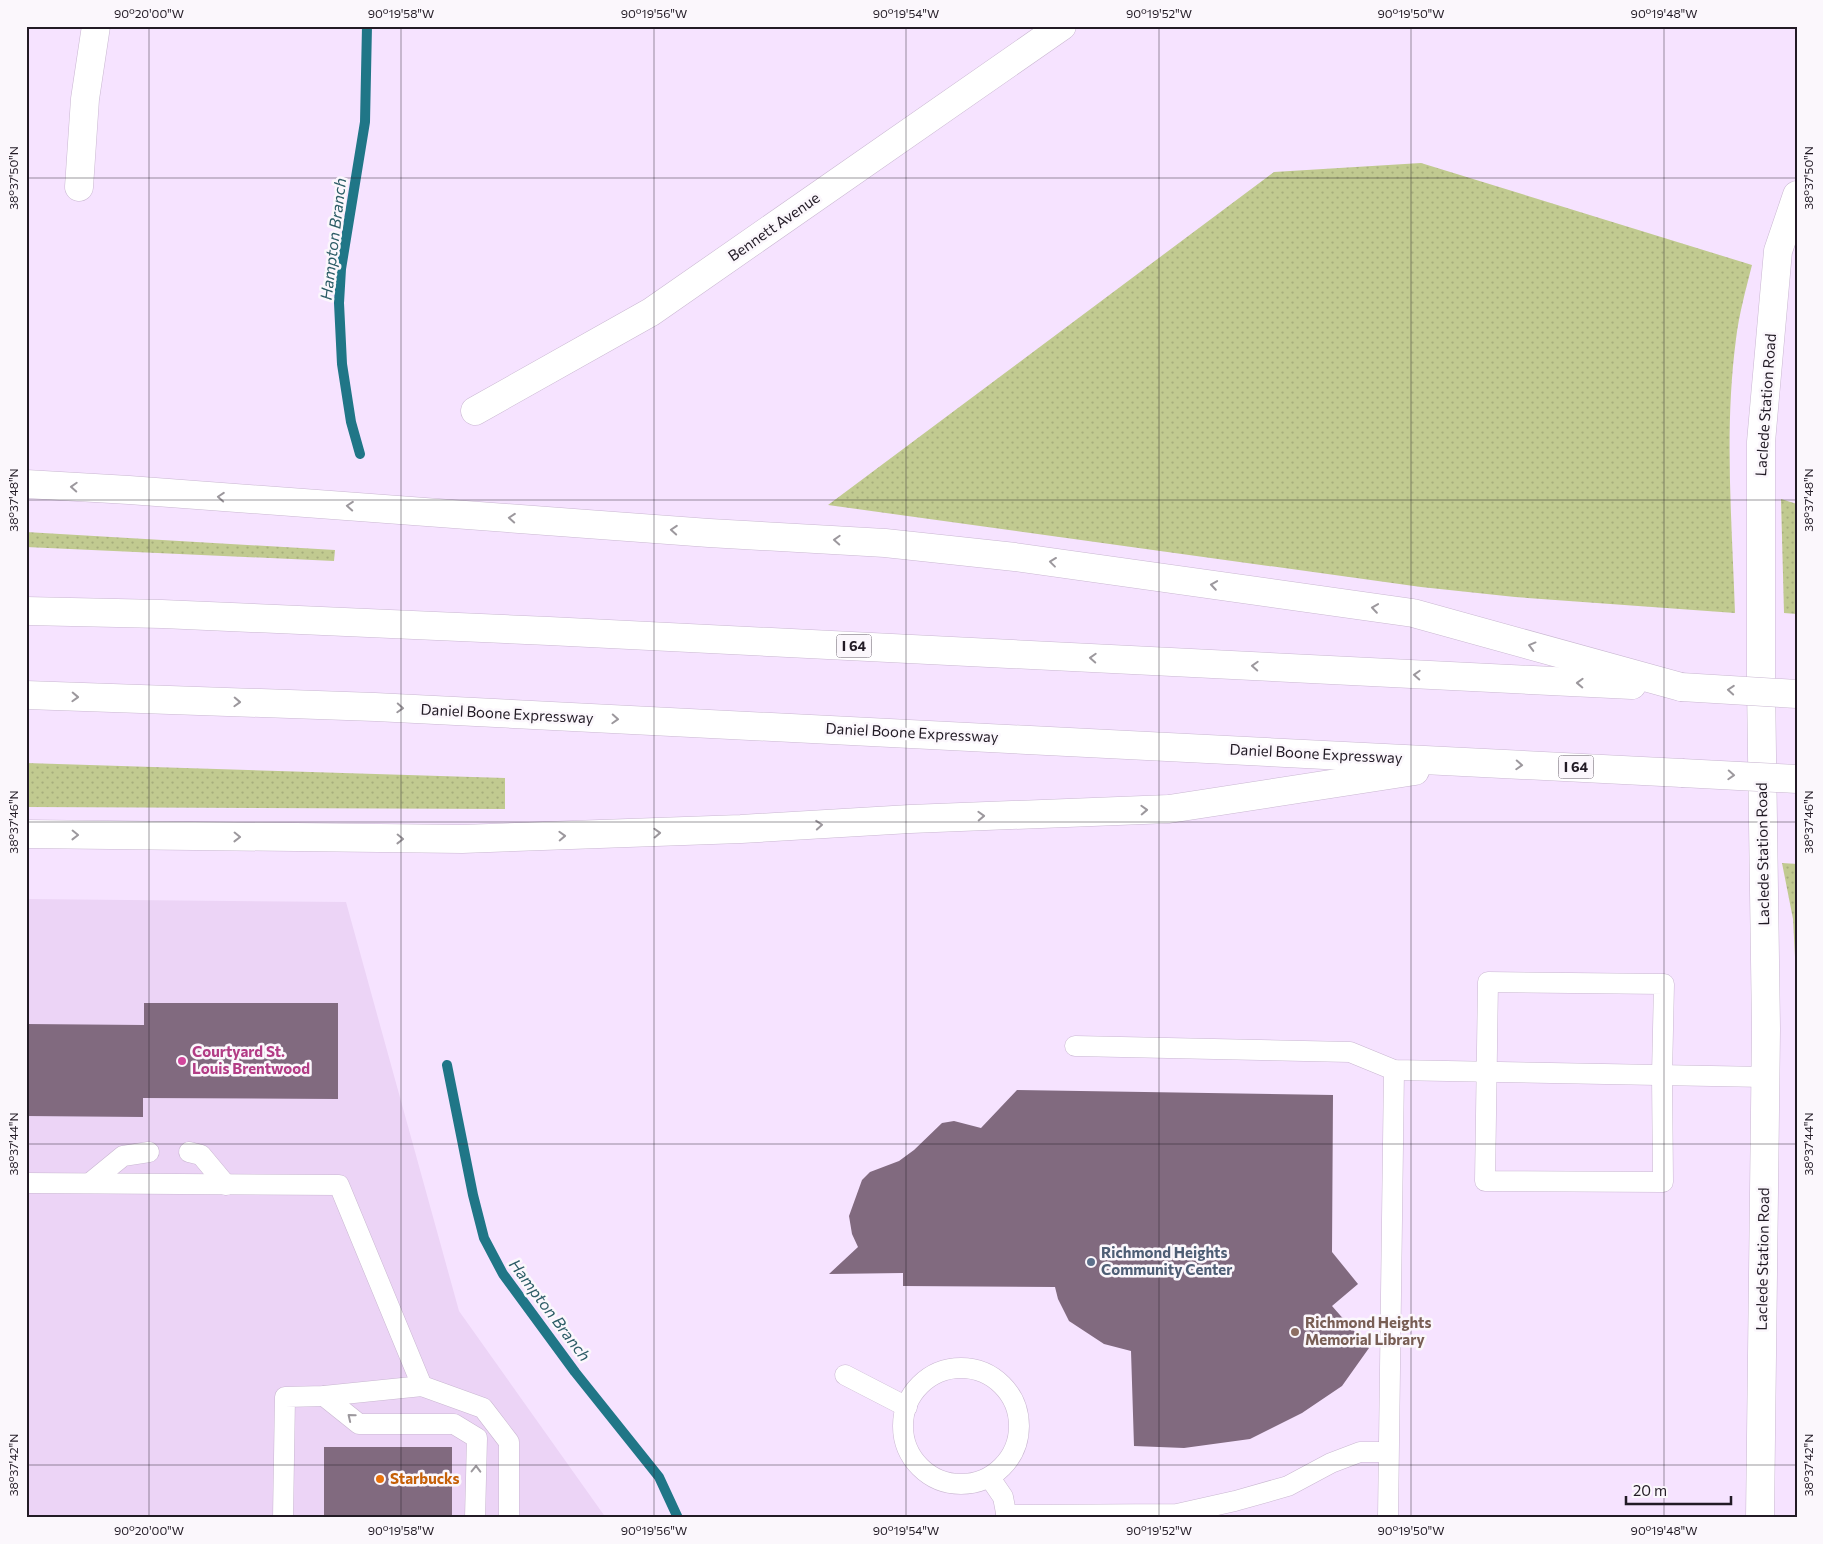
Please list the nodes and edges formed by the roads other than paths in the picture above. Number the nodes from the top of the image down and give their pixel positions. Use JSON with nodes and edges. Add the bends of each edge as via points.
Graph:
{"nodes":[{"id":1,"x":96,"y":26,"type":"edge"},
{"id":2,"x":1062,"y":26,"type":"edge"},
{"id":3,"x":79,"y":187,"type":"dead end"},
{"id":4,"x":1797,"y":195,"type":"edge"},
{"id":5,"x":475,"y":410,"type":"dead end"},
{"id":6,"x":26,"y":484,"type":"edge"},
{"id":7,"x":26,"y":610,"type":"edge"},
{"id":8,"x":1681,"y":687,"type":"junction"},
{"id":9,"x":1797,"y":694,"type":"edge"},
{"id":10,"x":26,"y":695,"type":"edge"},
{"id":11,"x":1471,"y":762,"type":"junction"},
{"id":12,"x":1797,"y":779,"type":"edge"},
{"id":13,"x":26,"y":834,"type":"edge"},
{"id":14,"x":1075,"y":1046,"type":"dead end"},
{"id":15,"x":1394,"y":1070,"type":"junction"},
{"id":16,"x":1486,"y":1072,"type":"junction"},
{"id":17,"x":1662,"y":1075,"type":"junction"},
{"id":18,"x":1765,"y":1077,"type":"junction"},
{"id":19,"x":149,"y":1152,"type":"dead end"},
{"id":20,"x":189,"y":1152,"type":"dead end"},
{"id":21,"x":26,"y":1183,"type":"edge"},
{"id":22,"x":90,"y":1184,"type":"junction"},
{"id":23,"x":226,"y":1185,"type":"junction"},
{"id":24,"x":845,"y":1375,"type":"dead end"},
{"id":25,"x":422,"y":1386,"type":"junction"},
{"id":26,"x":324,"y":1396,"type":"junction"},
{"id":27,"x":907,"y":1406,"type":"junction"},
{"id":28,"x":1388,"y":1452,"type":"junction"},
{"id":29,"x":990,"y":1478,"type":"junction"},
{"id":30,"x":1007,"y":1516,"type":"edge"},
{"id":31,"x":283,"y":1518,"type":"edge"},
{"id":32,"x":475,"y":1518,"type":"edge"},
{"id":33,"x":509,"y":1518,"type":"edge"},
{"id":34,"x":1388,"y":1518,"type":"edge"},
{"id":35,"x":1760,"y":1518,"type":"edge"}],
"edges":[{"from":1,"to":3,"type":"main road","via":[[84,99]]},
{"from":2,"to":5,"type":"main road","name":"Bennett Avenue","via":[[651,312]]},
{"from":4,"to":18,"type":"main road","name":"Laclede Station Road","via":[[1778,251],[1761,442]]},
{"from":8,"to":6,"type":"main road","one_way":true,"via":[[1413,613],[1024,558],[885,543]]},
{"from":8,"to":7,"type":"main road","number":"I 64","one_way":true,"via":[[558,631]]},
{"from":9,"to":8,"type":"main road","number":"I 64","one_way":true,"bridge":true},
{"from":10,"to":11,"type":"main road","name":"Daniel Boone Expressway","number":"I 64","one_way":true,"via":[[375,707]]},
{"from":11,"to":12,"type":"main road","name":"Daniel Boone Expressway","number":"I 64","one_way":true,"bridge":true},
{"from":13,"to":11,"type":"main road","one_way":true,"via":[[462,839],[1169,809]]},
{"from":14,"to":15,"type":"lane","via":[[1350,1052]]},
{"from":15,"to":16,"type":"lane"},
{"from":15,"to":28,"type":"lane"},
{"from":16,"to":17,"type":"lane"},
{"from":16,"to":17,"type":"lane","via":[[1488,982],[1664,984]]},
{"from":16,"to":17,"type":"lane","via":[[1485,1181],[1664,1182]]},
{"from":17,"to":18,"type":"lane"},
{"from":18,"to":35,"type":"main road","name":"Laclede Station Road"},
{"from":19,"to":22,"type":"lane","via":[[123,1156]]},
{"from":20,"to":23,"type":"lane","via":[[201,1155]]},
{"from":21,"to":22,"type":"lane"},
{"from":22,"to":23,"type":"lane"},
{"from":23,"to":25,"type":"lane","via":[[339,1185]]},
{"from":24,"to":27,"type":"lane"},
{"from":25,"to":26,"type":"lane"},
{"from":25,"to":33,"type":"lane","via":[[483,1408],[509,1442]]},
{"from":26,"to":31,"type":"lane","via":[[285,1397]]},
{"from":32,"to":26,"type":"lane","one_way":true,"via":[[477,1438],[454,1424],[360,1424]]},
{"from":27,"to":29,"type":"lane","via":[[903,1433],[908,1452],[920,1467],[935,1478],[953,1484],[972,1484]]},
{"from":27,"to":29,"type":"lane","via":[[924,1382],[940,1372],[959,1368],[979,1371],[996,1379],[1010,1393],[1018,1411],[1020,1430],[1015,1449],[1005,1466]]},
{"from":28,"to":30,"type":"lane","via":[[1360,1452],[1288,1486],[1177,1514]]},
{"from":28,"to":34,"type":"lane"},
{"from":29,"to":30,"type":"lane","via":[[1003,1498]]}]}
